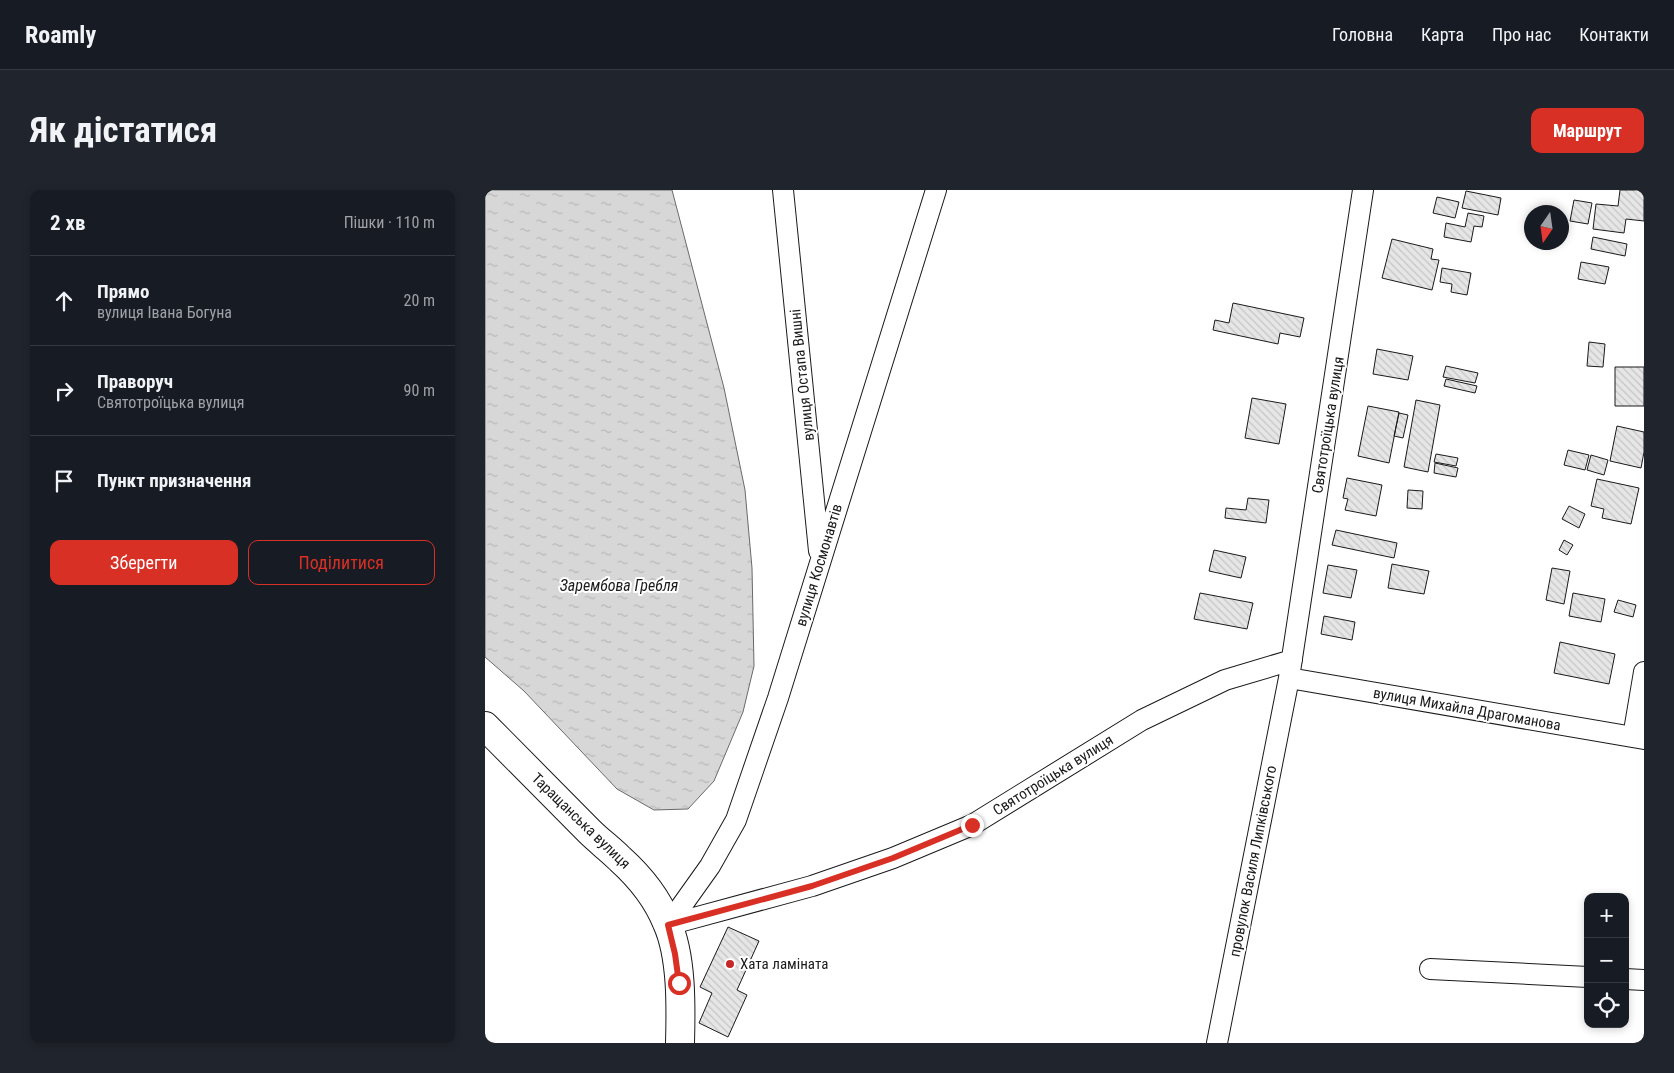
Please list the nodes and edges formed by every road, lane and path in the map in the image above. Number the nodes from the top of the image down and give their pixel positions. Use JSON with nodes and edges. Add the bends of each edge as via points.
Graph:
{"nodes":[{"id":1,"x":783,"y":190,"type":"edge"},
{"id":2,"x":936,"y":190,"type":"edge"},
{"id":3,"x":1363,"y":190,"type":"edge"},
{"id":4,"x":821,"y":561,"type":"junction"},
{"id":5,"x":1291,"y":669,"type":"junction"},
{"id":6,"x":1644,"y":672,"type":"edge"},
{"id":7,"x":485,"y":726,"type":"edge"},
{"id":8,"x":1638,"y":738,"type":"edge"},
{"id":9,"x":668,"y":925,"type":"junction"},
{"id":10,"x":1431,"y":969,"type":"dead end"},
{"id":11,"x":1584,"y":977,"type":"edge"},
{"id":12,"x":1629,"y":979,"type":"edge"},
{"id":13,"x":1644,"y":980,"type":"edge"},
{"id":14,"x":680,"y":1043,"type":"edge"},
{"id":15,"x":1217,"y":1043,"type":"edge"}],
"edges":[{"from":1,"to":4,"type":"street","name":"вулиця Остапа Вишні"},
{"from":2,"to":4,"type":"street","name":"вулиця Космонавтів"},
{"from":3,"to":5,"type":"street","name":"Святотроїцька вулиця"},
{"from":4,"to":9,"type":"street","name":"вулиця Космонавтів","via":[[736,820],[710,866]]},
{"from":5,"to":8,"type":"street","name":"вулиця Михайла Драгоманова"},
{"from":5,"to":9,"type":"street","name":"Святотроїцька вулиця","via":[[1225,680],[1143,720],[972,825],[893,858],[812,886]]},
{"from":5,"to":15,"type":"street","name":"провулок Василя Липківського"},
{"from":6,"to":8,"type":"street"},
{"from":7,"to":9,"type":"main road","name":"Таращанська вулиця","via":[[639,878],[657,901]]},
{"from":9,"to":14,"type":"main road","name":"Таращанська вулиця","via":[[679,983]]},
{"from":10,"to":11,"type":"street"},
{"from":12,"to":13,"type":"street"}]}
